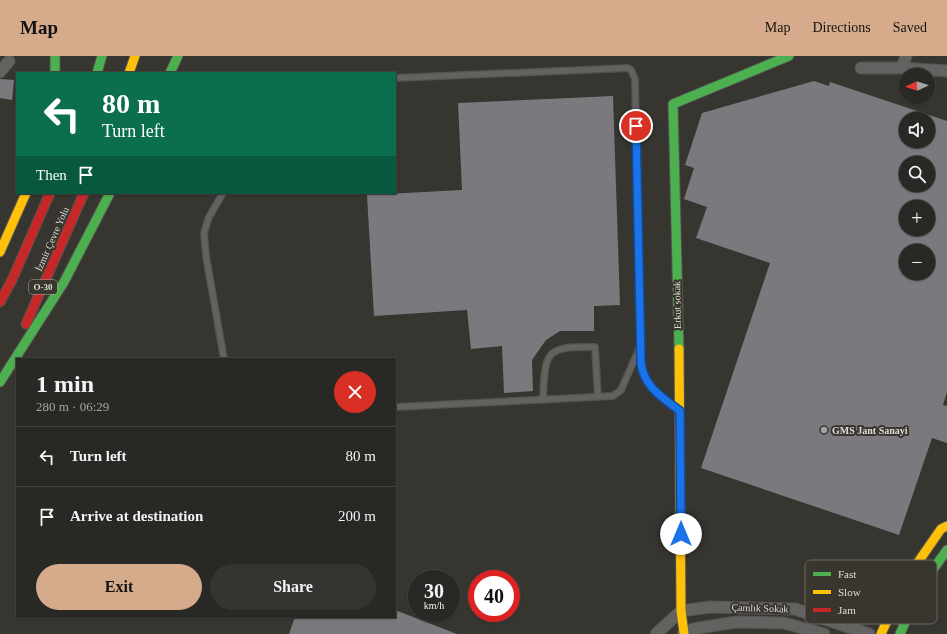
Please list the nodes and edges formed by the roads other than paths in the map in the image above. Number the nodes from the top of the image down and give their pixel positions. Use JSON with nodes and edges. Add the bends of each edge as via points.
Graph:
{"nodes":[{"id":1,"x":55,"y":56,"type":"edge"},
{"id":2,"x":102,"y":56,"type":"edge"},
{"id":3,"x":135,"y":56,"type":"edge"},
{"id":4,"x":178,"y":56,"type":"edge"},
{"id":5,"x":789,"y":56,"type":"edge"},
{"id":6,"x":906,"y":56,"type":"edge"},
{"id":7,"x":9,"y":61,"type":"dead end"},
{"id":8,"x":861,"y":68,"type":"dead end"},
{"id":9,"x":899,"y":68,"type":"edge"},
{"id":10,"x":902,"y":68,"type":"edge"},
{"id":11,"x":935,"y":70,"type":"edge"},
{"id":12,"x":947,"y":71,"type":"edge"},
{"id":13,"x":0,"y":72,"type":"edge"},
{"id":14,"x":55,"y":72,"type":"edge"},
{"id":15,"x":97,"y":72,"type":"edge"},
{"id":16,"x":129,"y":72,"type":"edge"},
{"id":17,"x":170,"y":72,"type":"edge"},
{"id":18,"x":396,"y":78,"type":"edge"},
{"id":19,"x":26,"y":194,"type":"edge"},
{"id":20,"x":50,"y":194,"type":"edge"},
{"id":21,"x":84,"y":194,"type":"edge"},
{"id":22,"x":109,"y":194,"type":"edge"},
{"id":23,"x":222,"y":194,"type":"edge"},
{"id":24,"x":0,"y":252,"type":"edge"},
{"id":25,"x":0,"y":302,"type":"edge"},
{"id":26,"x":641,"y":345,"type":"junction"},
{"id":27,"x":224,"y":358,"type":"edge"},
{"id":28,"x":0,"y":382,"type":"edge"},
{"id":29,"x":598,"y":397,"type":"junction"},
{"id":30,"x":543,"y":400,"type":"junction"},
{"id":31,"x":396,"y":407,"type":"edge"},
{"id":32,"x":680,"y":411,"type":"junction"},
{"id":33,"x":947,"y":526,"type":"edge"},
{"id":34,"x":947,"y":550,"type":"edge"},
{"id":35,"x":919,"y":560,"type":"edge"},
{"id":36,"x":937,"y":564,"type":"edge"},
{"id":37,"x":681,"y":611,"type":"junction"},
{"id":38,"x":805,"y":613,"type":"edge"},
{"id":39,"x":839,"y":624,"type":"edge"},
{"id":40,"x":886,"y":624,"type":"edge"},
{"id":41,"x":905,"y":624,"type":"edge"},
{"id":42,"x":683,"y":633,"type":"edge"},
{"id":43,"x":656,"y":634,"type":"edge"},
{"id":44,"x":824,"y":634,"type":"edge"},
{"id":45,"x":870,"y":634,"type":"edge"},
{"id":46,"x":881,"y":634,"type":"edge"},
{"id":47,"x":900,"y":634,"type":"edge"}],
"edges":[{"from":1,"to":14,"type":"main road"},
{"from":2,"to":15,"type":"main road"},
{"from":3,"to":16,"type":"main road"},
{"from":4,"to":17,"type":"main road"},
{"from":5,"to":32,"type":"main road","name":"Erkut sokak","via":[[673,104]]},
{"from":6,"to":10,"type":"street"},
{"from":7,"to":13,"type":"street"},
{"from":8,"to":9,"type":"street"},
{"from":11,"to":12,"type":"street"},
{"from":18,"to":26,"type":"lane","via":[[628,68],[631,70],[635,80]]},
{"from":19,"to":24,"type":"main road"},
{"from":20,"to":25,"type":"main road","name":"İzmir Çevre Yolu"},
{"from":21,"to":28,"type":"main road","name":"İzmir Çevre Yolu","number":"O-30"},
{"from":22,"to":28,"type":"main road","via":[[64,282]]},
{"from":23,"to":27,"type":"lane","via":[[209,217],[204,233]]},
{"from":26,"to":29,"type":"lane","via":[[618,393]]},
{"from":26,"to":32,"type":"lane","via":[[642,372],[648,384],[652,390]]},
{"from":29,"to":30,"type":"lane"},
{"from":29,"to":30,"type":"lane","via":[[595,347],[566,347],[555,351],[546,362]]},
{"from":30,"to":31,"type":"lane"},
{"from":32,"to":37,"type":"main road","name":"Erkut sokak"},
{"from":33,"to":35,"type":"main road","via":[[941,529]]},
{"from":34,"to":36,"type":"main road"},
{"from":37,"to":38,"type":"street","name":"Çamlık Sokak","via":[[710,607],[795,610]]},
{"from":37,"to":42,"type":"main road","name":"Erkut sokak"},
{"from":37,"to":43,"type":"street"},
{"from":39,"to":45,"type":"street","name":"Çamlık Sokak"},
{"from":40,"to":46,"type":"main road"},
{"from":41,"to":47,"type":"main road"},
{"from":42,"to":44,"type":"street","name":"Çamlık Sokak","via":[[736,622],[784,623]]}]}
